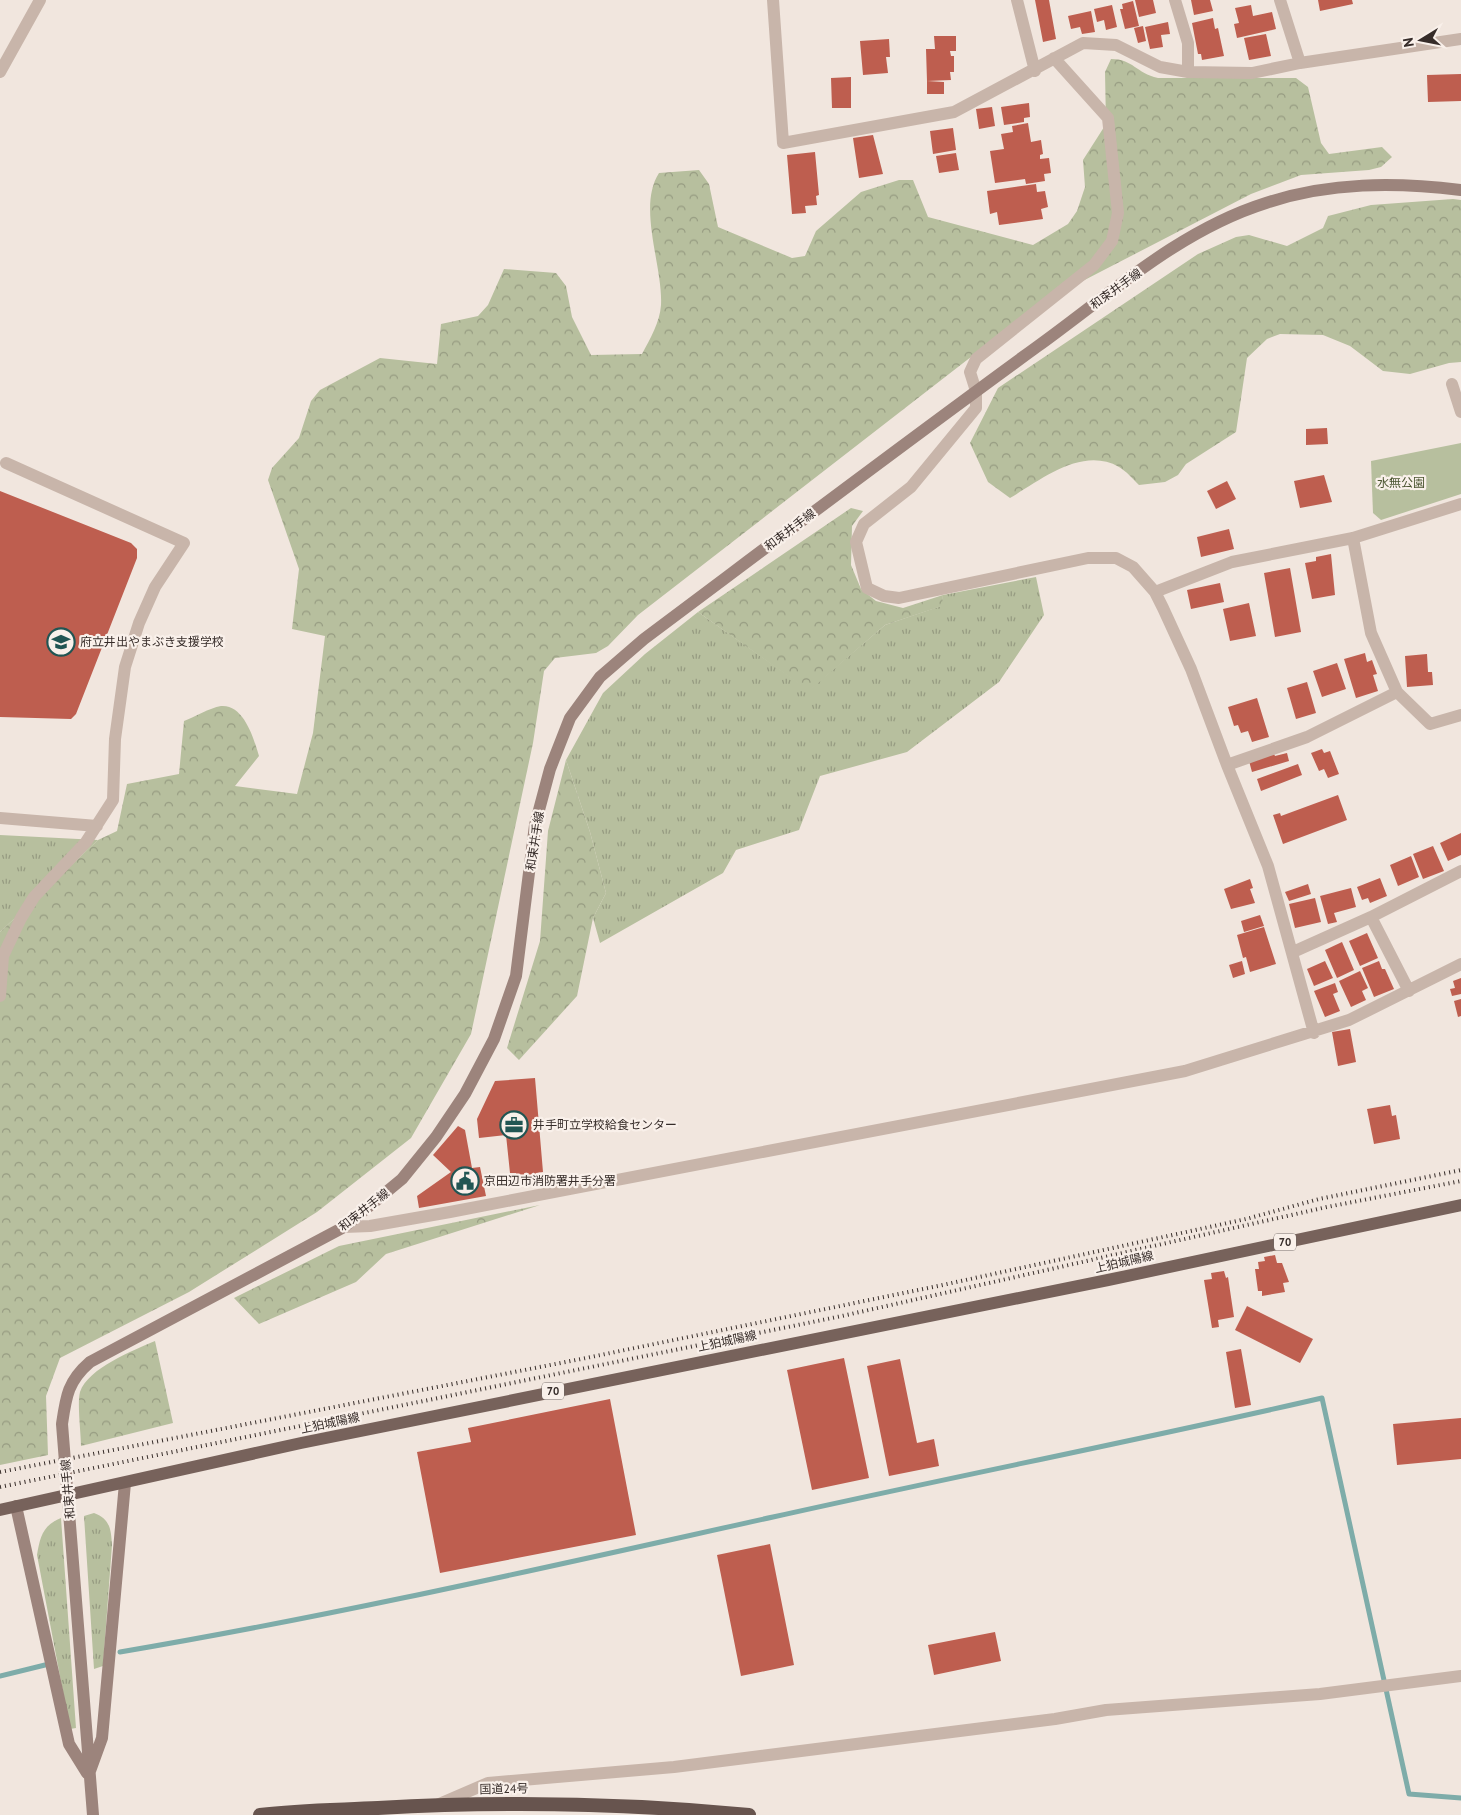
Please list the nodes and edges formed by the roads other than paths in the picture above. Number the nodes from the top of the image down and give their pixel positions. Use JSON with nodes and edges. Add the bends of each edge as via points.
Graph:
{"nodes":[{"id":1,"x":40,"y":0,"type":"edge"},
{"id":2,"x":773,"y":0,"type":"edge"},
{"id":3,"x":1017,"y":0,"type":"edge"},
{"id":4,"x":1175,"y":0,"type":"edge"},
{"id":5,"x":1280,"y":0,"type":"edge"},
{"id":6,"x":1461,"y":38,"type":"edge"},
{"id":7,"x":1054,"y":58,"type":"junction"},
{"id":8,"x":1300,"y":63,"type":"junction"},
{"id":9,"x":1035,"y":71,"type":"junction"},
{"id":10,"x":0,"y":72,"type":"edge"},
{"id":11,"x":1188,"y":72,"type":"junction"},
{"id":12,"x":1461,"y":190,"type":"edge"},
{"id":13,"x":1452,"y":384,"type":"dead end"},
{"id":14,"x":976,"y":391,"type":"junction"},
{"id":15,"x":1461,"y":412,"type":"edge"},
{"id":16,"x":6,"y":463,"type":"dead end"},
{"id":17,"x":1461,"y":504,"type":"edge"},
{"id":18,"x":1353,"y":538,"type":"junction"},
{"id":19,"x":1155,"y":592,"type":"junction"},
{"id":20,"x":1396,"y":692,"type":"junction"},
{"id":21,"x":1461,"y":715,"type":"edge"},
{"id":22,"x":1226,"y":765,"type":"junction"},
{"id":23,"x":0,"y":818,"type":"edge"},
{"id":24,"x":97,"y":826,"type":"junction"},
{"id":25,"x":1461,"y":871,"type":"edge"},
{"id":26,"x":1371,"y":917,"type":"junction"},
{"id":27,"x":1293,"y":952,"type":"junction"},
{"id":28,"x":1461,"y":964,"type":"edge"},
{"id":29,"x":1409,"y":991,"type":"junction"},
{"id":30,"x":0,"y":996,"type":"edge"},
{"id":31,"x":1314,"y":1033,"type":"junction"},
{"id":32,"x":1461,"y":1205,"type":"edge"},
{"id":33,"x":344,"y":1227,"type":"junction"},
{"id":34,"x":125,"y":1483,"type":"junction"},
{"id":35,"x":16,"y":1506,"type":"junction"},
{"id":36,"x":0,"y":1510,"type":"edge"},
{"id":37,"x":1461,"y":1676,"type":"edge"},
{"id":38,"x":88,"y":1775,"type":"junction"},
{"id":39,"x":437,"y":1804,"type":"junction"},
{"id":40,"x":93,"y":1815,"type":"edge"},
{"id":41,"x":260,"y":1815,"type":"edge"},
{"id":42,"x":749,"y":1815,"type":"edge"}],
"edges":[{"from":1,"to":10,"type":"street"},
{"from":2,"to":9,"type":"street","via":[[782,143],[954,112]]},
{"from":3,"to":9,"type":"street"},
{"from":4,"to":11,"type":"street","via":[[1188,43]]},
{"from":5,"to":8,"type":"street"},
{"from":6,"to":8,"type":"street"},
{"from":7,"to":9,"type":"street"},
{"from":7,"to":11,"type":"street","via":[[1084,43],[1116,45],[1160,67]]},
{"from":7,"to":14,"type":"street","via":[[1108,118],[1118,213],[1112,241],[1094,265],[976,359],[970,372]]},
{"from":8,"to":11,"type":"street","via":[[1252,74]]},
{"from":12,"to":14,"type":"main road","name":"和束井手線","via":[[1390,184],[1326,188],[1264,203],[1235,214],[1165,253]]},
{"from":13,"to":15,"type":"street"},
{"from":14,"to":19,"type":"street","via":[[976,408],[962,427],[911,487],[864,524],[856,542],[867,588],[884,596],[899,598],[1088,558],[1116,558],[1133,567]]},
{"from":14,"to":33,"type":"main road","name":"和束井手線","via":[[644,639],[600,677],[570,718],[550,769],[536,825],[516,976],[494,1039],[465,1094],[436,1137],[402,1179]]},
{"from":16,"to":24,"type":"street","via":[[184,543],[155,587],[125,667],[115,739],[113,800]]},
{"from":17,"to":18,"type":"street"},
{"from":18,"to":19,"type":"street","via":[[1232,562]]},
{"from":18,"to":20,"type":"street","via":[[1371,633]]},
{"from":19,"to":22,"type":"street","via":[[1192,669]]},
{"from":20,"to":21,"type":"street","via":[[1430,724]]},
{"from":20,"to":22,"type":"street","via":[[1306,737]]},
{"from":22,"to":27,"type":"street","via":[[1268,866]]},
{"from":23,"to":24,"type":"street"},
{"from":24,"to":30,"type":"street","via":[[34,897],[21,918],[3,956]]},
{"from":25,"to":26,"type":"street"},
{"from":26,"to":27,"type":"street"},
{"from":26,"to":29,"type":"street"},
{"from":27,"to":31,"type":"street"},
{"from":28,"to":29,"type":"street"},
{"from":29,"to":31,"type":"street","via":[[1369,1012]]},
{"from":31,"to":33,"type":"street","via":[[1185,1071],[460,1210],[370,1226]]},
{"from":32,"to":34,"type":"main road","name":"上狛城陽線","number":"70","via":[[1108,1280],[301,1443]]},
{"from":33,"to":38,"type":"main road","name":"和束井手線","via":[[90,1362],[77,1374],[66,1395],[62,1424]]},
{"from":34,"to":35,"type":"main road","name":"上狛城陽線","number":"70"},
{"from":34,"to":38,"type":"main road","via":[[102,1738]]},
{"from":35,"to":36,"type":"main road","name":"上狛城陽線","number":"70"},
{"from":35,"to":38,"type":"main road","via":[[69,1744]]},
{"from":37,"to":39,"type":"street","via":[[1320,1694],[1106,1710],[674,1767],[488,1783]]},
{"from":38,"to":40,"type":"main road","name":"和束井手線"},
{"from":39,"to":41,"type":"highway","name":"国道24号"},
{"from":39,"to":42,"type":"highway","name":"国道24号","via":[[547,1803]]}]}
